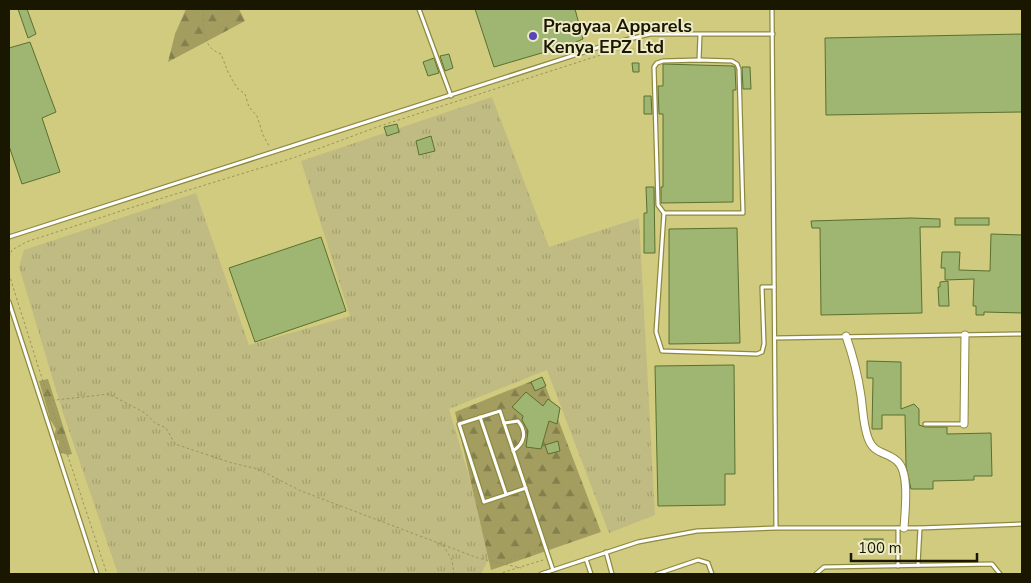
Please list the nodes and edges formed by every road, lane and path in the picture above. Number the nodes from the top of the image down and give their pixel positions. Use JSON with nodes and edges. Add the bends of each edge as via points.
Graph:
{"nodes":[{"id":1,"x":203,"y":9,"type":"edge"},
{"id":2,"x":419,"y":9,"type":"edge"},
{"id":3,"x":772,"y":9,"type":"edge"},
{"id":4,"x":773,"y":34,"type":"junction"},
{"id":5,"x":700,"y":35,"type":"junction"},
{"id":6,"x":638,"y":49,"type":"dead end"},
{"id":7,"x":698,"y":60,"type":"junction"},
{"id":8,"x":451,"y":96,"type":"junction"},
{"id":9,"x":273,"y":153,"type":"junction"},
{"id":10,"x":664,"y":213,"type":"junction"},
{"id":11,"x":9,"y":237,"type":"edge"},
{"id":12,"x":9,"y":258,"type":"edge"},
{"id":13,"x":9,"y":274,"type":"edge"},
{"id":14,"x":774,"y":287,"type":"junction"},
{"id":15,"x":9,"y":302,"type":"edge"},
{"id":16,"x":965,"y":334,"type":"junction"},
{"id":17,"x":1022,"y":334,"type":"edge"},
{"id":18,"x":846,"y":336,"type":"junction"},
{"id":19,"x":775,"y":338,"type":"junction"},
{"id":20,"x":50,"y":401,"type":"junction"},
{"id":21,"x":41,"y":402,"type":"junction"},
{"id":22,"x":480,"y":418,"type":"junction"},
{"id":23,"x":504,"y":422,"type":"junction"},
{"id":24,"x":925,"y":424,"type":"dead end"},
{"id":25,"x":964,"y":424,"type":"joint"},
{"id":26,"x":513,"y":451,"type":"junction"},
{"id":27,"x":526,"y":488,"type":"junction"},
{"id":28,"x":506,"y":494,"type":"junction"},
{"id":29,"x":1022,"y":524,"type":"edge"},
{"id":30,"x":776,"y":528,"type":"junction"},
{"id":31,"x":901,"y":528,"type":"junction"},
{"id":32,"x":920,"y":528,"type":"junction"},
{"id":33,"x":442,"y":544,"type":"junction"},
{"id":34,"x":546,"y":548,"type":"junction"},
{"id":35,"x":606,"y":552,"type":"junction"},
{"id":36,"x":549,"y":558,"type":"junction"},
{"id":37,"x":586,"y":559,"type":"junction"},
{"id":38,"x":506,"y":564,"type":"junction"},
{"id":39,"x":918,"y":565,"type":"junction"},
{"id":40,"x":898,"y":566,"type":"junction"},
{"id":41,"x":520,"y":568,"type":"junction"},
{"id":42,"x":553,"y":570,"type":"junction"},
{"id":43,"x":97,"y":574,"type":"edge"},
{"id":44,"x":108,"y":574,"type":"edge"},
{"id":45,"x":454,"y":574,"type":"edge"},
{"id":46,"x":498,"y":574,"type":"edge"},
{"id":47,"x":541,"y":574,"type":"edge"},
{"id":48,"x":591,"y":574,"type":"edge"},
{"id":49,"x":612,"y":574,"type":"edge"},
{"id":50,"x":656,"y":574,"type":"edge"},
{"id":51,"x":712,"y":574,"type":"edge"},
{"id":52,"x":816,"y":574,"type":"edge"},
{"id":53,"x":1000,"y":574,"type":"edge"}],
"edges":[{"from":1,"to":9,"type":"path","via":[[206,43],[221,54],[237,88],[245,94],[249,107],[257,116]]},
{"from":2,"to":8,"type":"lane"},
{"from":3,"to":4,"type":"lane"},
{"from":4,"to":5,"type":"lane"},
{"from":4,"to":14,"type":"lane"},
{"from":5,"to":7,"type":"lane"},
{"from":5,"to":8,"type":"lane","via":[[650,34],[609,44]]},
{"from":6,"to":12,"type":"path","via":[[616,50],[380,126],[293,158],[26,242],[12,250]]},
{"from":7,"to":10,"type":"lane","via":[[663,61],[654,67],[658,199],[659,208]]},
{"from":7,"to":10,"type":"lane","via":[[732,61],[739,69],[743,213]]},
{"from":8,"to":9,"type":"lane"},
{"from":9,"to":11,"type":"lane"},
{"from":10,"to":14,"type":"lane","via":[[656,332],[662,352],[762,352],[762,287]]},
{"from":13,"to":20,"type":"path"},
{"from":14,"to":19,"type":"lane"},
{"from":15,"to":21,"type":"lane"},
{"from":16,"to":17,"type":"lane"},
{"from":16,"to":18,"type":"lane"},
{"from":16,"to":25,"type":"street"},
{"from":18,"to":19,"type":"lane"},
{"from":18,"to":31,"type":"street","via":[[854,360],[868,438],[874,449],[903,467]]},
{"from":19,"to":30,"type":"lane"},
{"from":20,"to":21,"type":"path"},
{"from":20,"to":33,"type":"path","via":[[110,394],[166,428],[176,444],[232,464],[258,469],[302,491]]},
{"from":20,"to":44,"type":"path"},
{"from":21,"to":43,"type":"lane"},
{"from":22,"to":23,"type":"lane","via":[[500,411]]},
{"from":22,"to":28,"type":"lane"},
{"from":22,"to":28,"type":"lane","via":[[459,424],[484,502]]},
{"from":23,"to":26,"type":"lane"},
{"from":23,"to":26,"type":"lane","via":[[518,421],[523,429],[522,443]]},
{"from":24,"to":25,"type":"lane"},
{"from":26,"to":27,"type":"lane"},
{"from":27,"to":28,"type":"lane"},
{"from":27,"to":34,"type":"lane"},
{"from":29,"to":32,"type":"lane"},
{"from":30,"to":31,"type":"lane"},
{"from":30,"to":35,"type":"lane","via":[[697,531],[638,542]]},
{"from":31,"to":32,"type":"lane"},
{"from":31,"to":40,"type":"lane"},
{"from":32,"to":39,"type":"lane"},
{"from":33,"to":38,"type":"path","via":[[478,558]]},
{"from":33,"to":45,"type":"path","via":[[452,560]]},
{"from":34,"to":36,"type":"lane"},
{"from":34,"to":38,"type":"path","via":[[514,557]]},
{"from":35,"to":37,"type":"lane"},
{"from":35,"to":49,"type":"lane"},
{"from":36,"to":41,"type":"path"},
{"from":36,"to":42,"type":"lane"},
{"from":37,"to":42,"type":"lane"},
{"from":37,"to":48,"type":"lane"},
{"from":38,"to":41,"type":"path"},
{"from":39,"to":40,"type":"lane"},
{"from":39,"to":53,"type":"lane","via":[[992,564]]},
{"from":40,"to":52,"type":"lane","via":[[824,566]]},
{"from":41,"to":46,"type":"path"},
{"from":42,"to":47,"type":"lane"},
{"from":50,"to":51,"type":"lane","via":[[698,560],[708,564]]}]}
